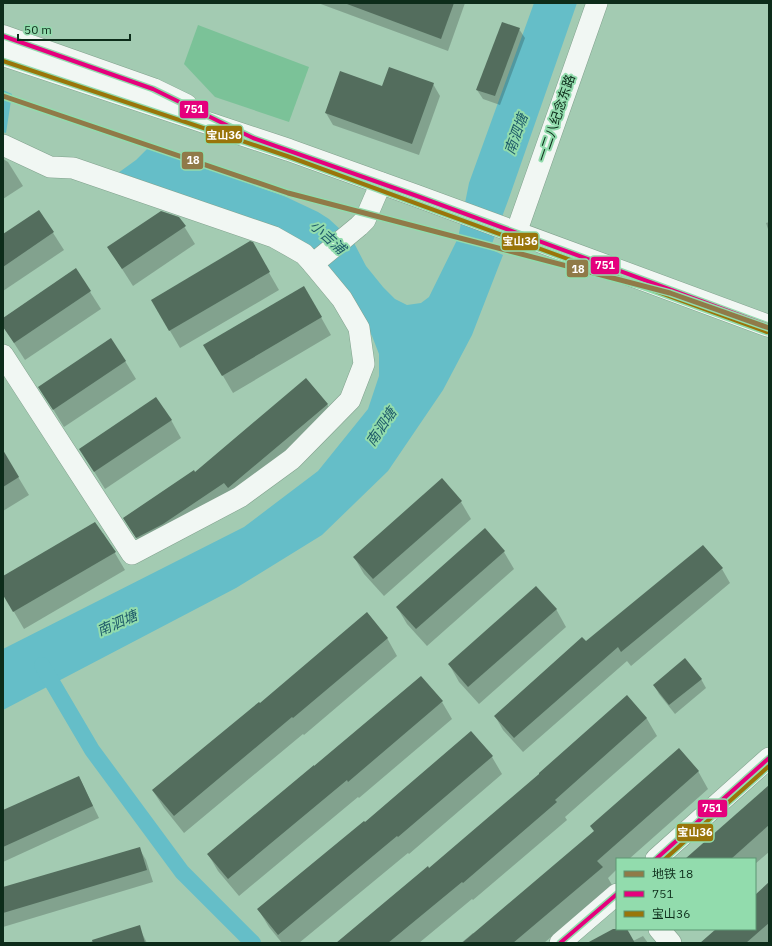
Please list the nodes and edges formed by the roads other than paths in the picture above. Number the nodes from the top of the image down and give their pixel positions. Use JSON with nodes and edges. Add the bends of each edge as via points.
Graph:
{"nodes":[{"id":1,"x":596,"y":3,"type":"edge"},
{"id":2,"x":3,"y":36,"type":"edge"},
{"id":3,"x":3,"y":55,"type":"edge"},
{"id":4,"x":254,"y":138,"type":"junction"},
{"id":5,"x":3,"y":145,"type":"edge"},
{"id":6,"x":375,"y":181,"type":"junction"},
{"id":7,"x":507,"y":230,"type":"junction"},
{"id":8,"x":314,"y":255,"type":"junction"},
{"id":9,"x":769,"y":326,"type":"edge"},
{"id":10,"x":3,"y":355,"type":"edge"},
{"id":11,"x":769,"y":758,"type":"edge"},
{"id":12,"x":657,"y":858,"type":"edge"},
{"id":13,"x":616,"y":895,"type":"edge"},
{"id":14,"x":659,"y":930,"type":"edge"},
{"id":15,"x":560,"y":943,"type":"edge"},
{"id":16,"x":671,"y":943,"type":"edge"}],
"edges":[{"from":1,"to":7,"type":"street","name":"一二八纪念东路"},
{"from":2,"to":4,"type":"main road","via":[[153,89]]},
{"from":3,"to":4,"type":"main road"},
{"from":4,"to":6,"type":"main road"},
{"from":5,"to":8,"type":"street","via":[[50,168],[72,168],[274,237]]},
{"from":6,"to":7,"type":"main road"},
{"from":6,"to":8,"type":"street","via":[[365,220],[355,221]]},
{"from":7,"to":9,"type":"main road"},
{"from":8,"to":10,"type":"street","via":[[359,328],[364,364],[350,400],[292,459],[240,497],[132,554]]},
{"from":11,"to":12,"type":"street"},
{"from":13,"to":15,"type":"street"},
{"from":14,"to":16,"type":"street"}]}
